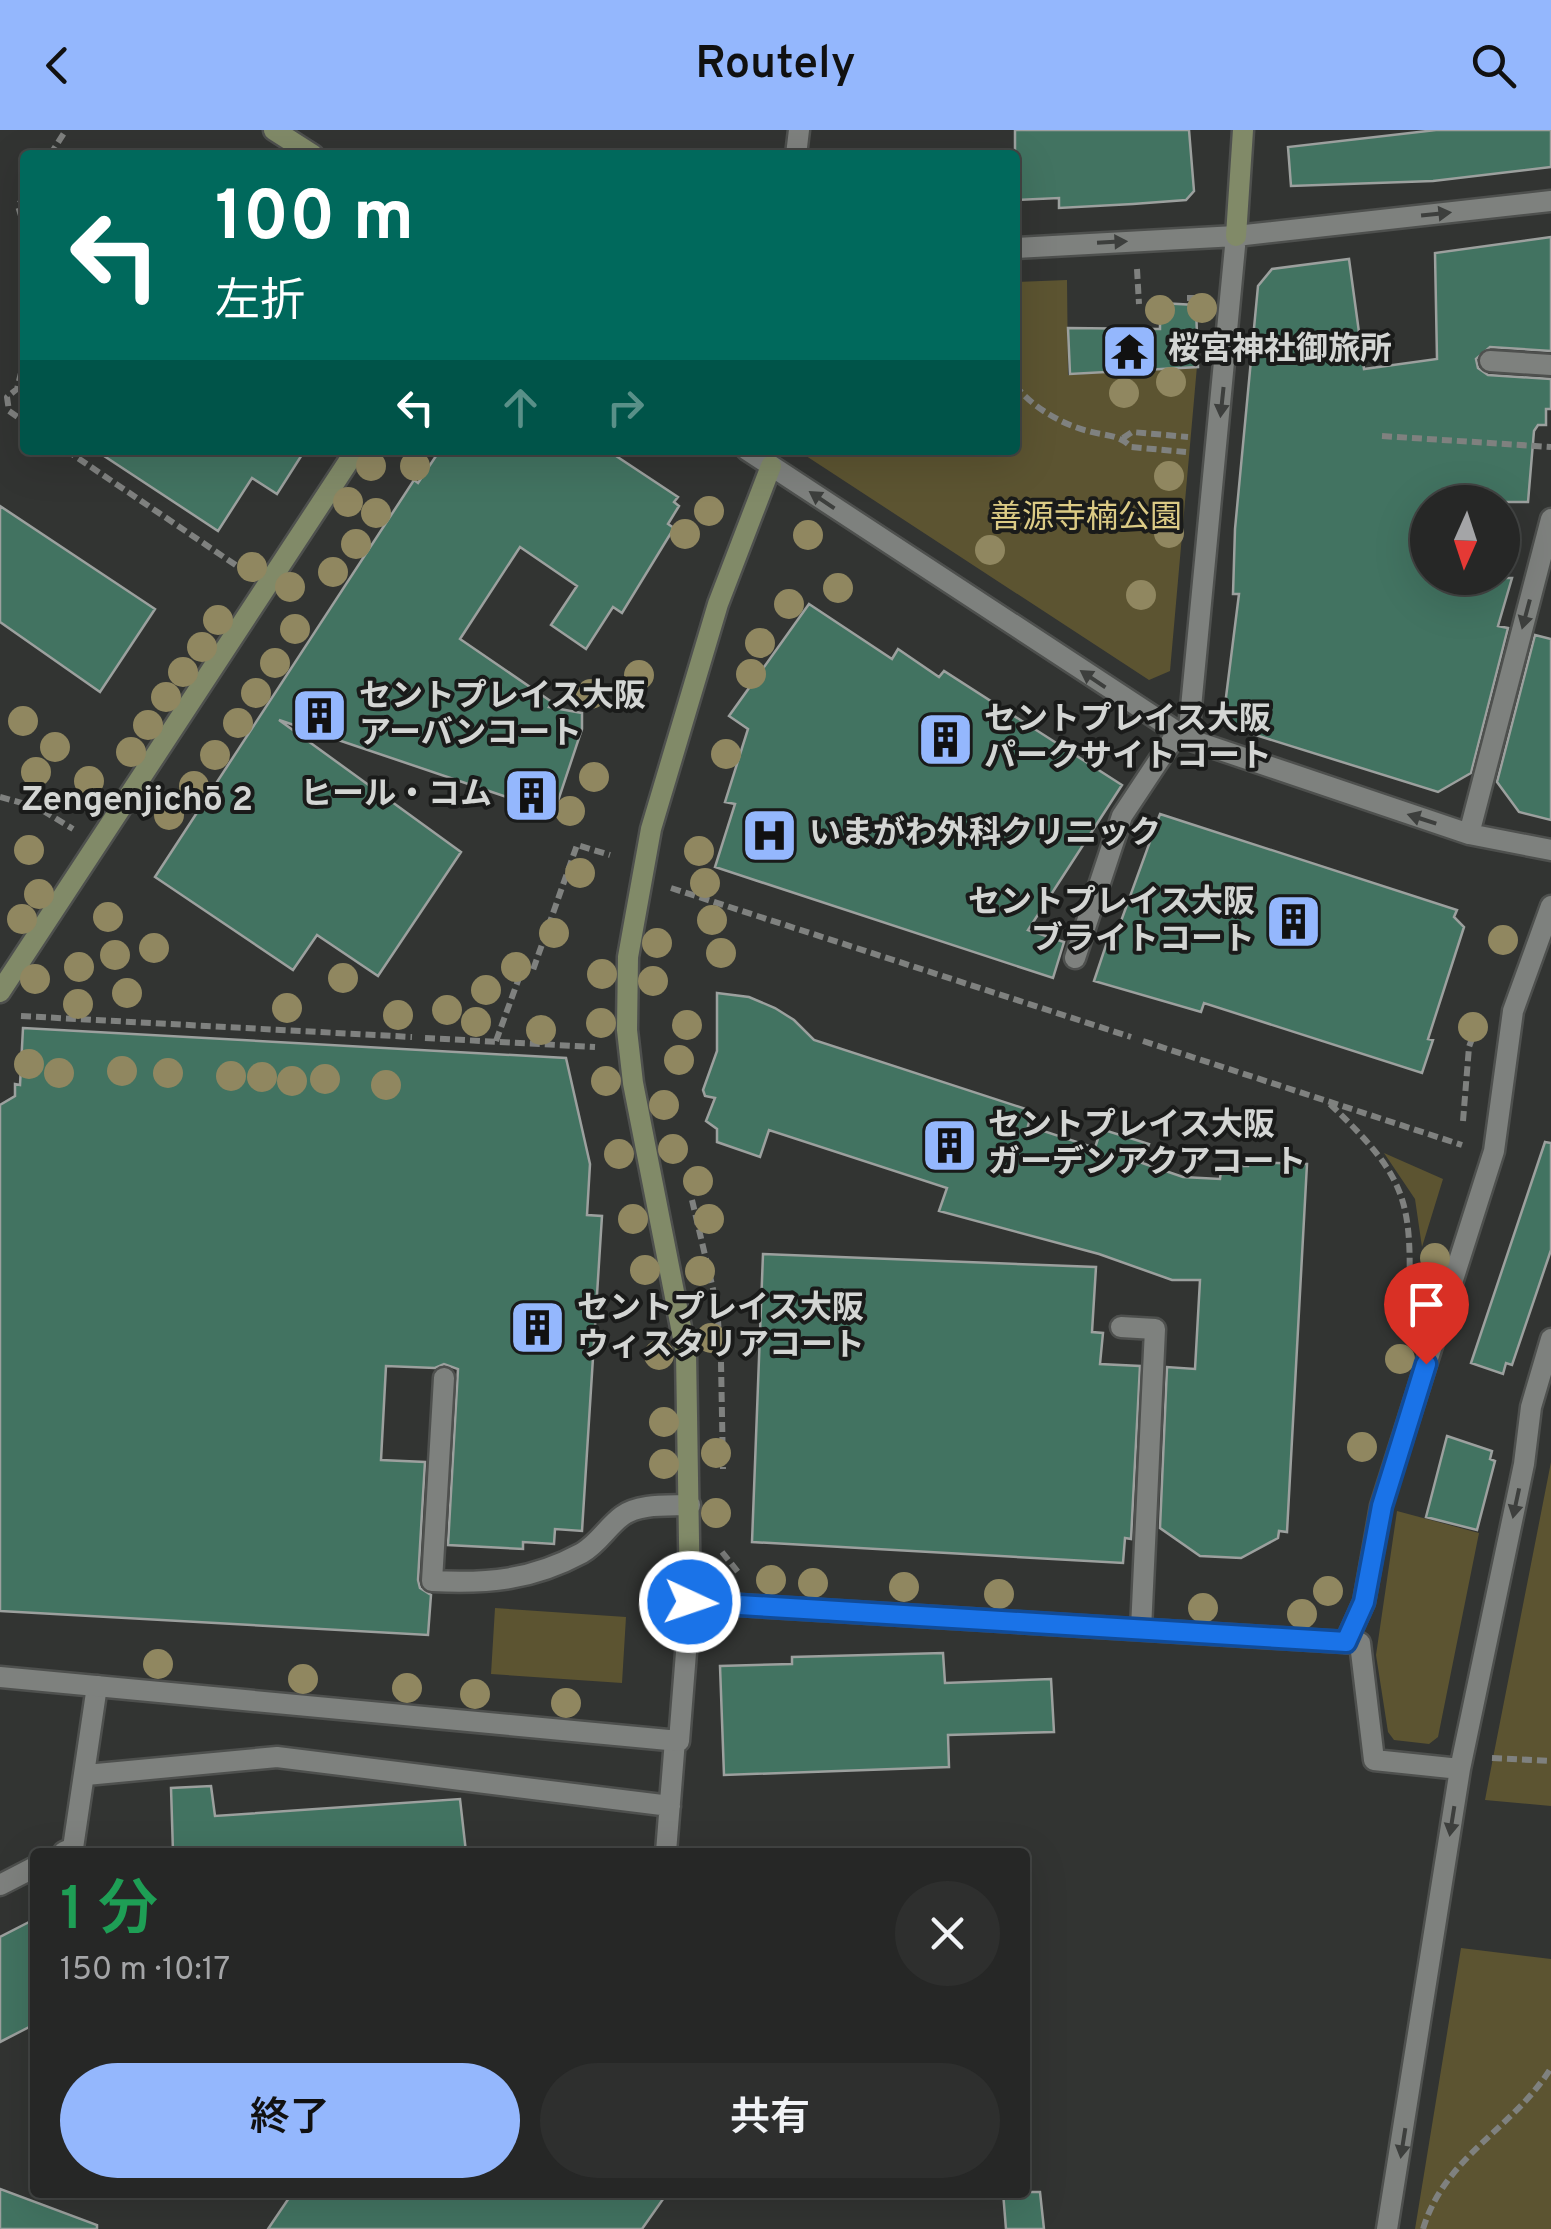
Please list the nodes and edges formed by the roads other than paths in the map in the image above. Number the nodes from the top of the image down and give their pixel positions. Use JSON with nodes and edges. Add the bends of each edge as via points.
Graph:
{"nodes":[{"id":1,"x":274,"y":130,"type":"edge"},
{"id":2,"x":1242,"y":130,"type":"edge"},
{"id":3,"x":300,"y":150,"type":"edge"},
{"id":4,"x":1551,"y":201,"type":"edge"},
{"id":5,"x":1236,"y":236,"type":"junction"},
{"id":6,"x":1020,"y":248,"type":"edge"},
{"id":7,"x":1490,"y":361,"type":"dead end"},
{"id":8,"x":1551,"y":365,"type":"edge"},
{"id":9,"x":353,"y":455,"type":"edge"},
{"id":10,"x":759,"y":456,"type":"edge"},
{"id":11,"x":1551,"y":520,"type":"edge"},
{"id":12,"x":1182,"y":736,"type":"junction"},
{"id":13,"x":1469,"y":834,"type":"junction"},
{"id":14,"x":1551,"y":850,"type":"edge"},
{"id":15,"x":1551,"y":906,"type":"edge"},
{"id":16,"x":1075,"y":958,"type":"dead end"},
{"id":17,"x":0,"y":992,"type":"edge"},
{"id":18,"x":1122,"y":1327,"type":"dead end"},
{"id":19,"x":1551,"y":1339,"type":"edge"},
{"id":20,"x":444,"y":1378,"type":"dead end"},
{"id":21,"x":690,"y":1505,"type":"junction"},
{"id":22,"x":690,"y":1602,"type":"junction"},
{"id":23,"x":1140,"y":1629,"type":"junction"},
{"id":24,"x":1346,"y":1642,"type":"junction"},
{"id":25,"x":0,"y":1677,"type":"edge"},
{"id":26,"x":96,"y":1686,"type":"junction"},
{"id":27,"x":675,"y":1740,"type":"junction"},
{"id":28,"x":1460,"y":1769,"type":"junction"},
{"id":29,"x":86,"y":1775,"type":"junction"},
{"id":30,"x":670,"y":1806,"type":"junction"},
{"id":31,"x":73,"y":1848,"type":"edge"},
{"id":32,"x":666,"y":1848,"type":"edge"},
{"id":33,"x":30,"y":1870,"type":"edge"},
{"id":34,"x":0,"y":1885,"type":"edge"},
{"id":35,"x":1387,"y":2229,"type":"edge"}],
"edges":[{"from":1,"to":3,"type":"street"},
{"from":2,"to":5,"type":"street"},
{"from":5,"to":4,"type":"street","one_way":true},
{"from":6,"to":5,"type":"street","one_way":true},
{"from":5,"to":12,"type":"street","one_way":true},
{"from":7,"to":8,"type":"street"},
{"from":9,"to":17,"type":"street"},
{"from":12,"to":10,"type":"street","one_way":true},
{"from":10,"to":21,"type":"street","via":[[651,829],[628,957],[633,1084],[686,1353]]},
{"from":11,"to":13,"type":"street","one_way":true},
{"from":13,"to":12,"type":"street","one_way":true},
{"from":12,"to":16,"type":"street","via":[[1122,816]]},
{"from":13,"to":14,"type":"street"},
{"from":15,"to":24,"type":"street","via":[[1512,1010],[1494,1151],[1382,1506],[1364,1602]]},
{"from":18,"to":23,"type":"street","via":[[1155,1328]]},
{"from":19,"to":28,"type":"street","one_way":true},
{"from":20,"to":21,"type":"street","via":[[432,1582],[505,1582],[540,1573],[587,1550],[635,1509]]},
{"from":21,"to":22,"type":"street"},
{"from":22,"to":23,"type":"street"},
{"from":22,"to":27,"type":"street"},
{"from":23,"to":24,"type":"street"},
{"from":24,"to":28,"type":"street","via":[[1360,1643],[1374,1760]]},
{"from":25,"to":26,"type":"street"},
{"from":26,"to":27,"type":"street"},
{"from":26,"to":29,"type":"street"},
{"from":27,"to":30,"type":"street"},
{"from":28,"to":35,"type":"street","one_way":true},
{"from":29,"to":30,"type":"street","via":[[277,1757]]},
{"from":29,"to":31,"type":"street"},
{"from":30,"to":32,"type":"street"},
{"from":33,"to":34,"type":"street"}]}
